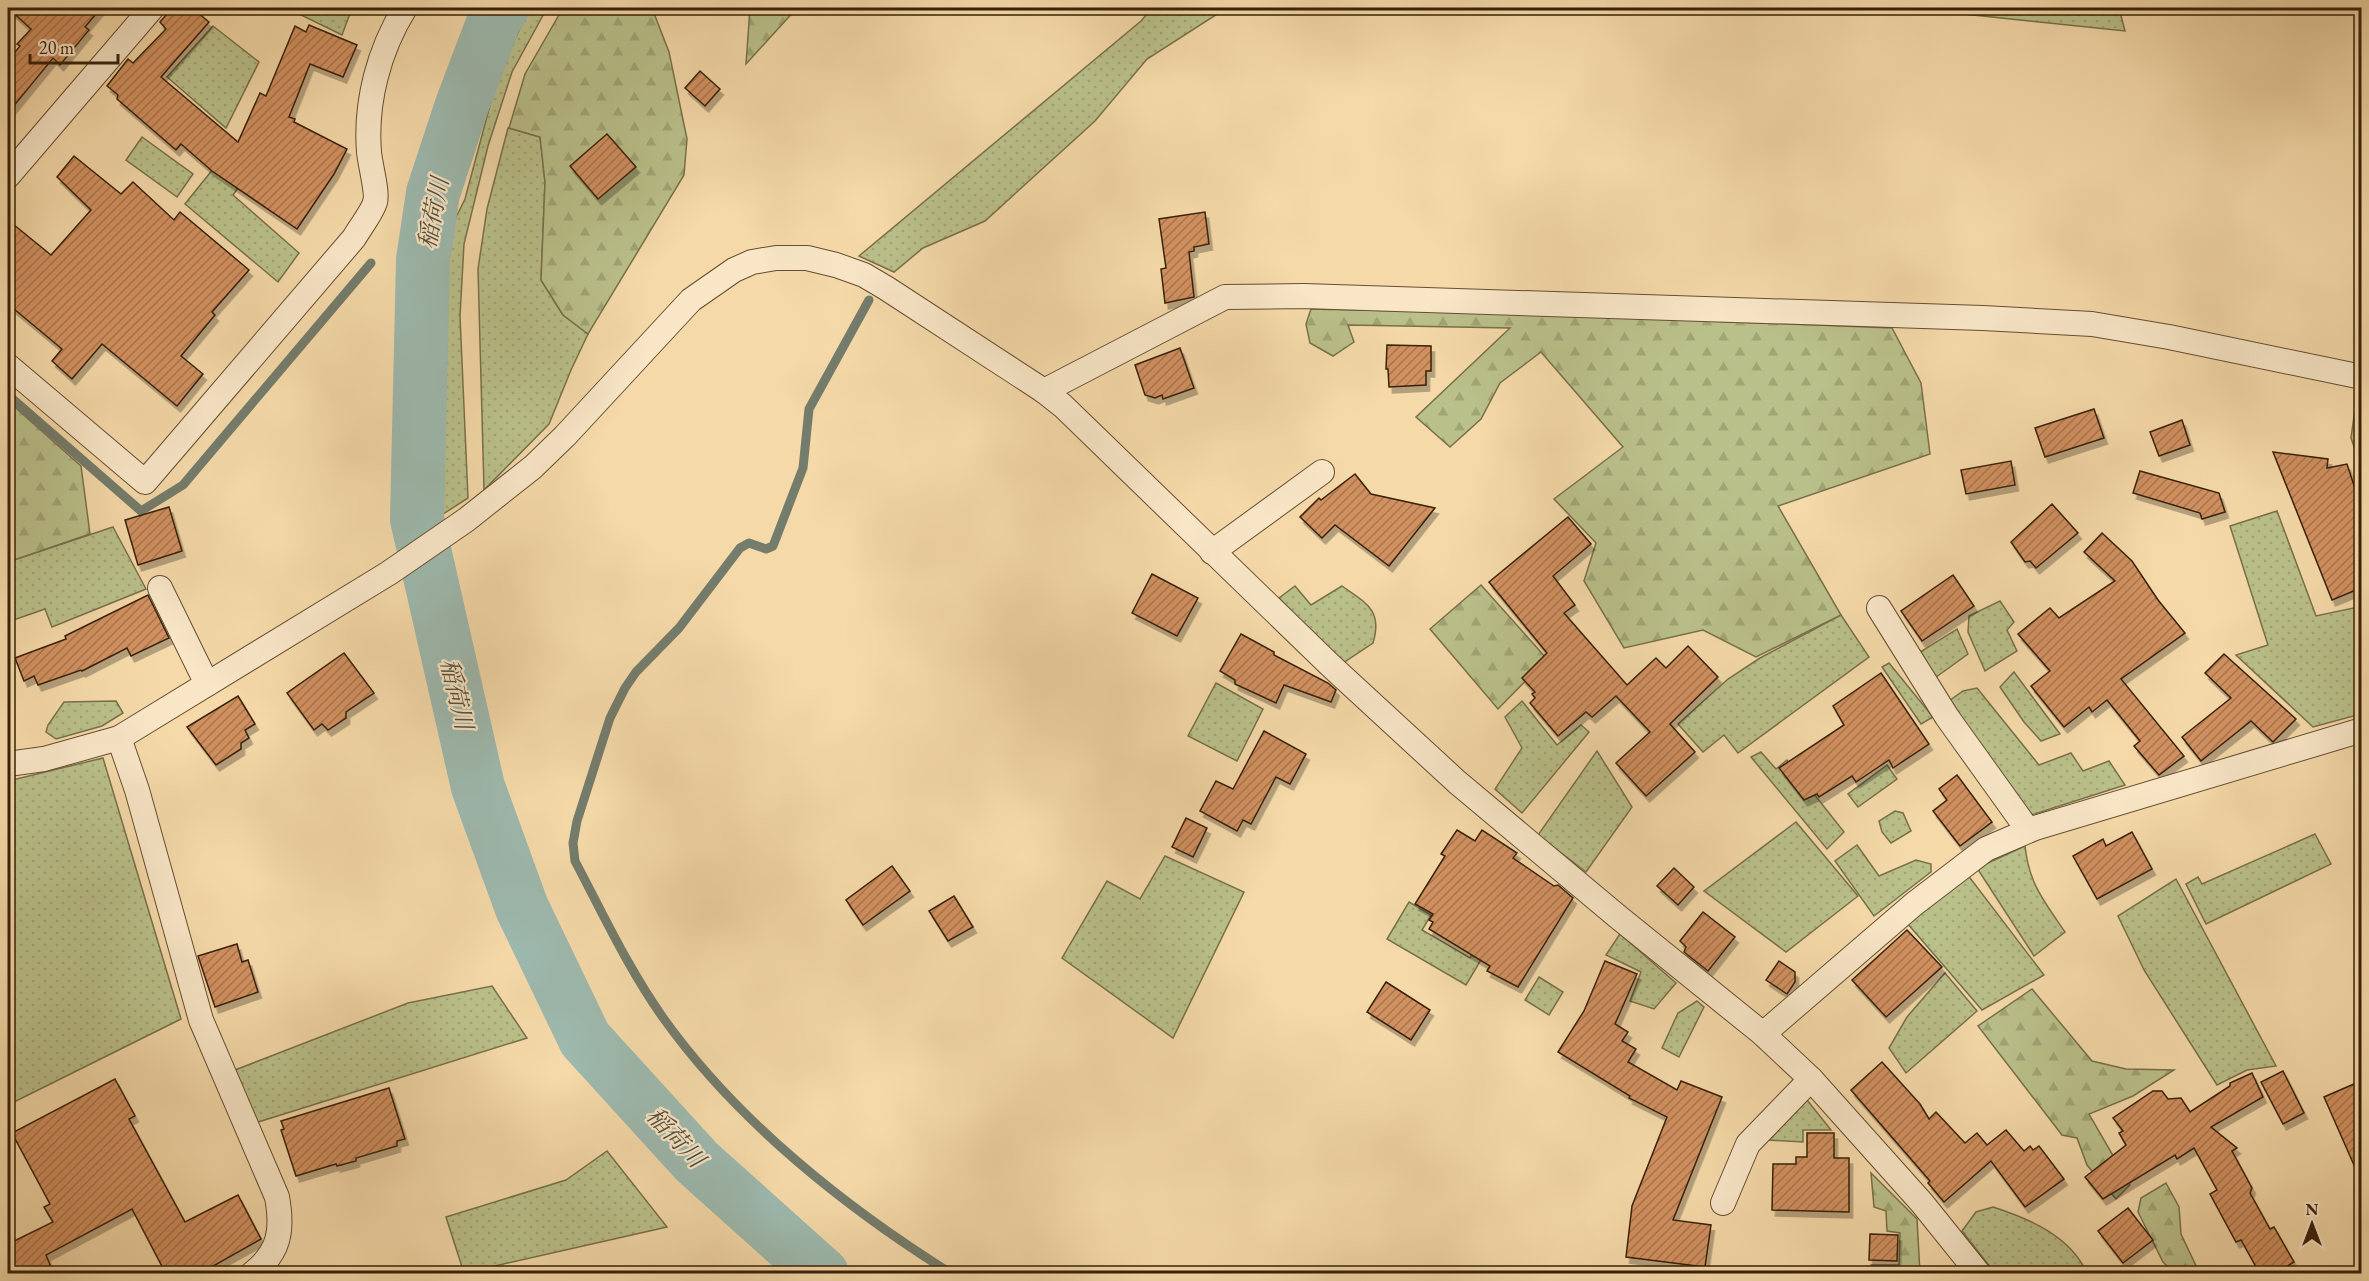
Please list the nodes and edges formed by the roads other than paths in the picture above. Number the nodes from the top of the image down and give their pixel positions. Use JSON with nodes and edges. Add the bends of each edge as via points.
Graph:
{"nodes":[{"id":1,"x":152,"y":8,"type":"edge"},
{"id":2,"x":405,"y":8,"type":"edge"},
{"id":3,"x":8,"y":176,"type":"edge"},
{"id":4,"x":8,"y":366,"type":"edge"},
{"id":5,"x":2361,"y":376,"type":"edge"},
{"id":6,"x":1044,"y":391,"type":"junction"},
{"id":7,"x":1322,"y":472,"type":"dead end"},
{"id":8,"x":1212,"y":552,"type":"junction"},
{"id":9,"x":160,"y":588,"type":"dead end"},
{"id":10,"x":1879,"y":608,"type":"dead end"},
{"id":11,"x":207,"y":684,"type":"junction"},
{"id":12,"x":2361,"y":730,"type":"edge"},
{"id":13,"x":119,"y":738,"type":"junction"},
{"id":14,"x":8,"y":764,"type":"edge"},
{"id":15,"x":2028,"y":830,"type":"junction"},
{"id":16,"x":1763,"y":1034,"type":"junction"},
{"id":17,"x":1810,"y":1079,"type":"junction"},
{"id":18,"x":1723,"y":1203,"type":"dead end"},
{"id":19,"x":252,"y":1274,"type":"edge"},
{"id":20,"x":1979,"y":1274,"type":"edge"}],
"edges":[{"from":1,"to":3,"type":"street"},
{"from":2,"to":4,"type":"street","via":[[384,46],[370,112],[369,151],[376,202],[354,238],[145,482]]},
{"from":5,"to":6,"type":"street","via":[[2092,324],[1304,296],[1225,297]]},
{"from":6,"to":8,"type":"street"},
{"from":6,"to":11,"type":"street","via":[[864,275],[807,258],[752,262],[691,300],[565,436],[509,487],[389,573]]},
{"from":7,"to":8,"type":"street"},
{"from":8,"to":16,"type":"street","via":[[1457,782]]},
{"from":9,"to":11,"type":"street"},
{"from":10,"to":15,"type":"street","via":[[1947,717]]},
{"from":11,"to":13,"type":"street"},
{"from":12,"to":15,"type":"street"},
{"from":13,"to":14,"type":"street","via":[[44,759]]},
{"from":13,"to":19,"type":"street","via":[[201,1020],[278,1197],[279,1238],[273,1253]]},
{"from":15,"to":16,"type":"street","via":[[1986,849],[1923,897]]},
{"from":16,"to":17,"type":"street"},
{"from":17,"to":18,"type":"street","via":[[1748,1144]]},
{"from":17,"to":20,"type":"street","via":[[1922,1203]]}]}
